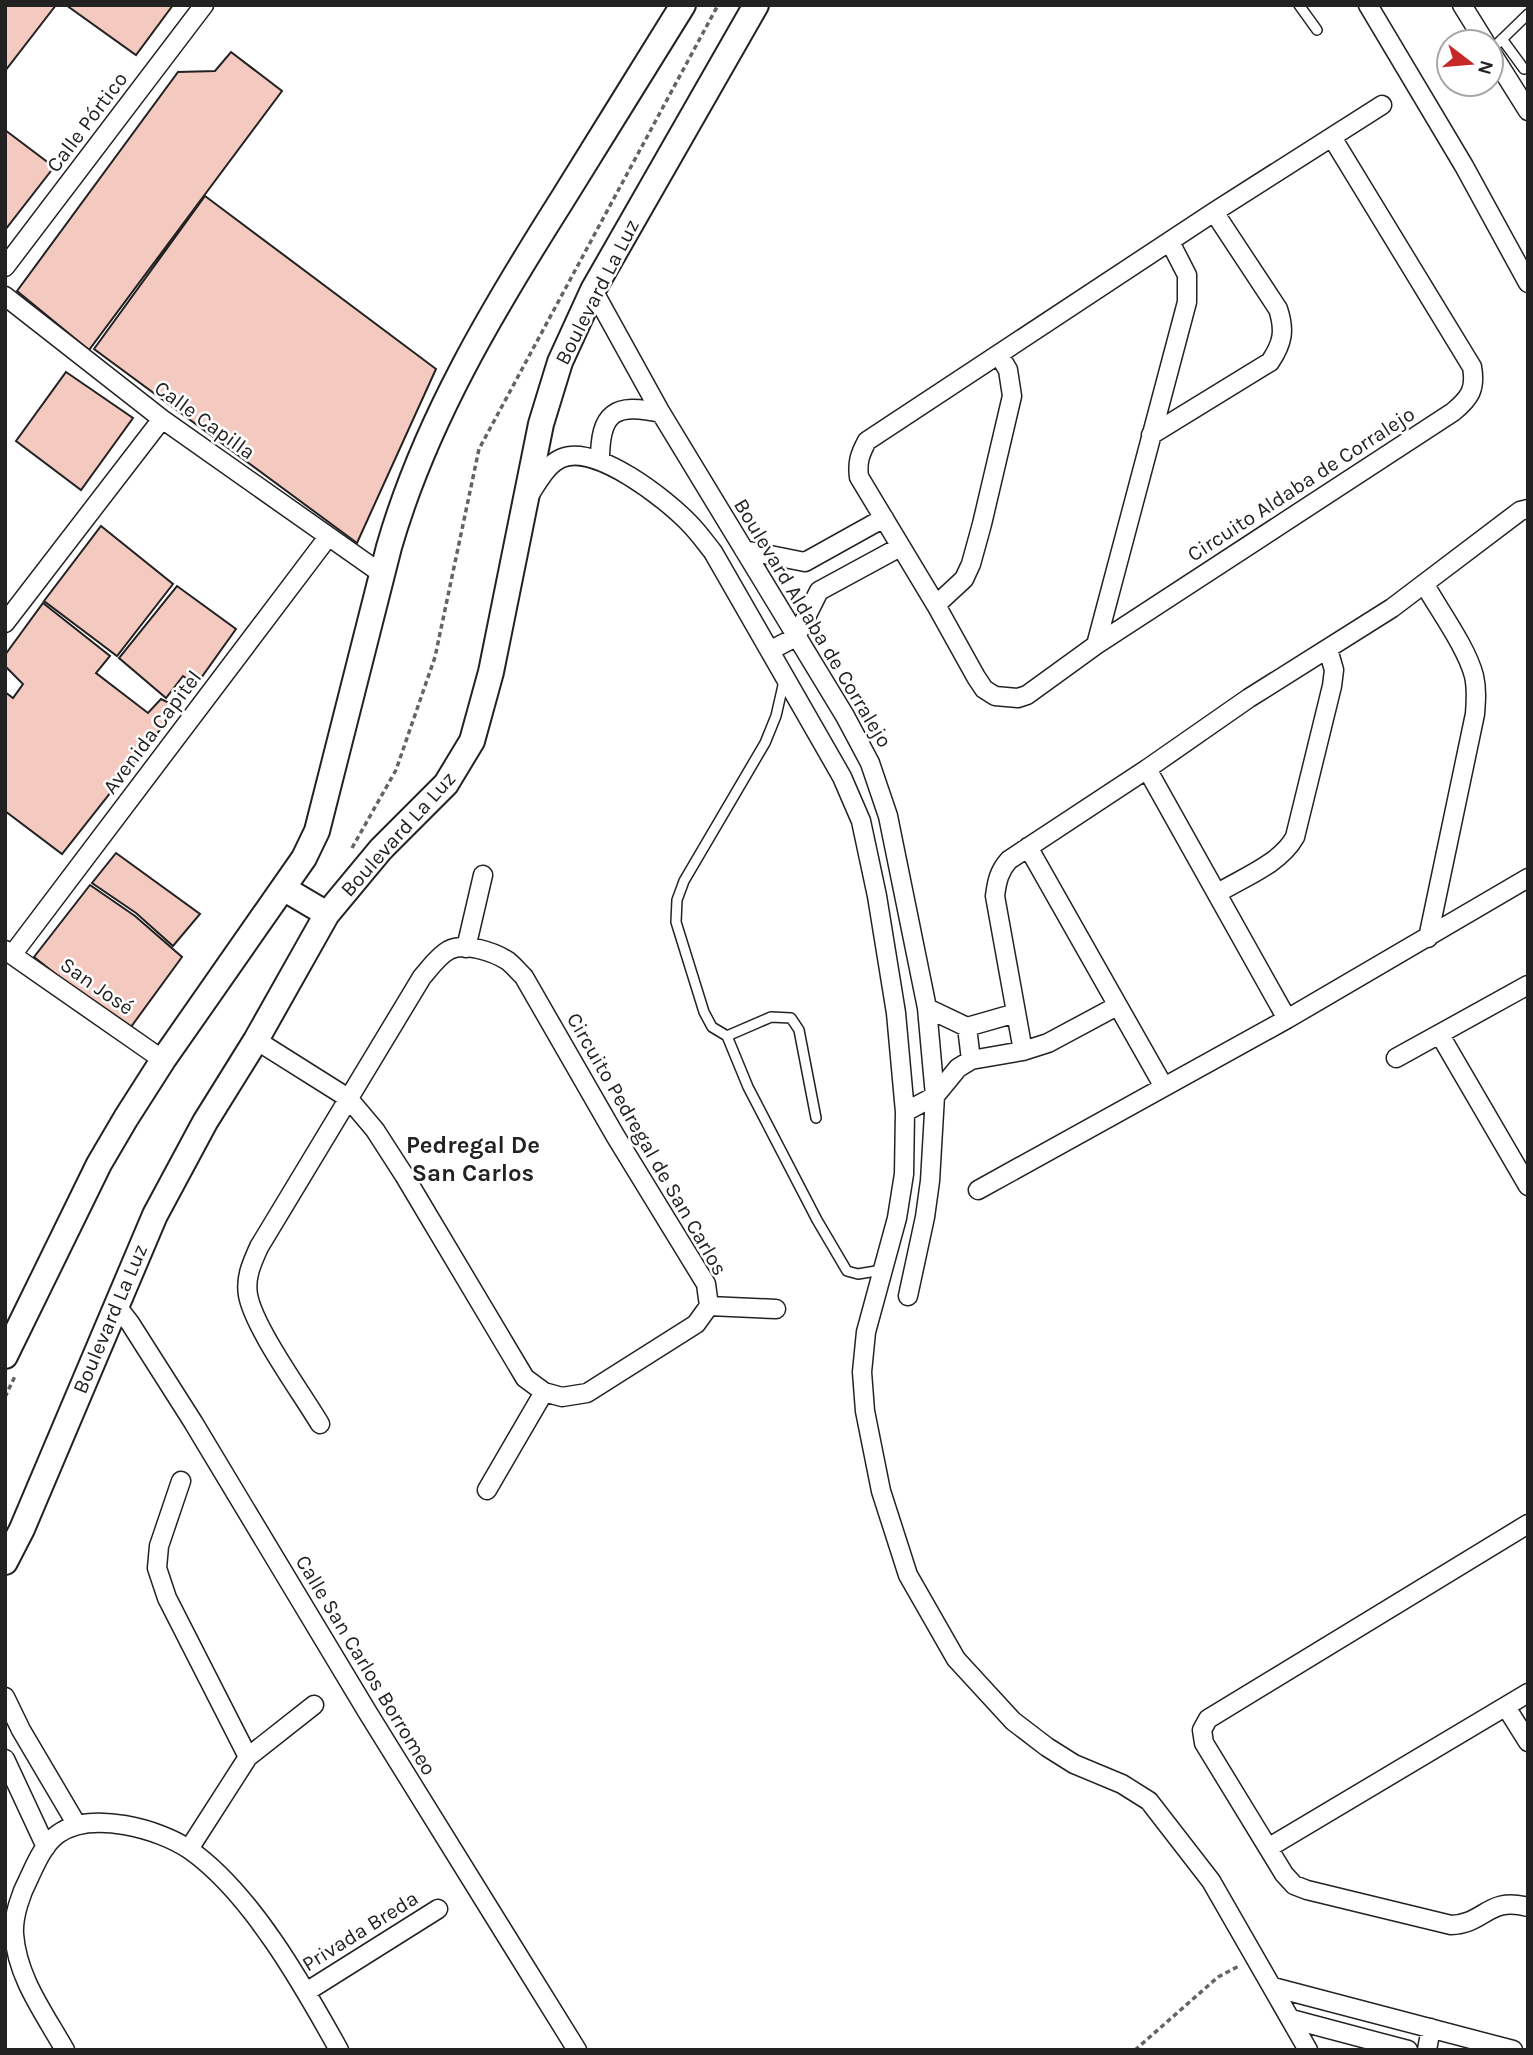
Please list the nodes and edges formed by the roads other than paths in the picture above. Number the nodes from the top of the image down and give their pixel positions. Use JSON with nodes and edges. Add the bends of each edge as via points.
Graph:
{"nodes":[{"id":1,"x":204,"y":5,"type":"edge"},
{"id":2,"x":683,"y":5,"type":"edge"},
{"id":3,"x":756,"y":5,"type":"edge"},
{"id":4,"x":1299,"y":5,"type":"edge"},
{"id":5,"x":1368,"y":5,"type":"edge"},
{"id":6,"x":1462,"y":5,"type":"edge"},
{"id":7,"x":1528,"y":14,"type":"edge"},
{"id":8,"x":1479,"y":28,"type":"edge"},
{"id":9,"x":1317,"y":30,"type":"dead end"},
{"id":10,"x":1505,"y":34,"type":"edge"},
{"id":11,"x":1505,"y":54,"type":"edge"},
{"id":12,"x":1526,"y":68,"type":"edge"},
{"id":13,"x":1505,"y":71,"type":"edge"},
{"id":14,"x":1511,"y":83,"type":"junction"},
{"id":15,"x":1382,"y":105,"type":"dead end"},
{"id":16,"x":1528,"y":111,"type":"edge"},
{"id":17,"x":1333,"y":139,"type":"junction"},
{"id":18,"x":1214,"y":212,"type":"junction"},
{"id":19,"x":1170,"y":242,"type":"junction"},
{"id":20,"x":5,"y":267,"type":"edge"},
{"id":21,"x":1528,"y":283,"type":"edge"},
{"id":22,"x":593,"y":290,"type":"junction"},
{"id":23,"x":5,"y":296,"type":"edge"},
{"id":24,"x":999,"y":355,"type":"junction"},
{"id":25,"x":661,"y":413,"type":"junction"},
{"id":26,"x":162,"y":419,"type":"junction"},
{"id":27,"x":1151,"y":435,"type":"junction"},
{"id":28,"x":600,"y":460,"type":"junction"},
{"id":29,"x":526,"y":500,"type":"junction"},
{"id":30,"x":1528,"y":509,"type":"edge"},
{"id":31,"x":884,"y":518,"type":"junction"},
{"id":32,"x":328,"y":537,"type":"junction"},
{"id":33,"x":900,"y":547,"type":"junction"},
{"id":34,"x":744,"y":550,"type":"junction"},
{"id":35,"x":805,"y":562,"type":"junction"},
{"id":36,"x":382,"y":574,"type":"junction"},
{"id":37,"x":1425,"y":585,"type":"junction"},
{"id":38,"x":820,"y":591,"type":"junction"},
{"id":39,"x":936,"y":605,"type":"junction"},
{"id":40,"x":5,"y":623,"type":"edge"},
{"id":41,"x":796,"y":637,"type":"junction"},
{"id":42,"x":1096,"y":645,"type":"junction"},
{"id":43,"x":1328,"y":649,"type":"junction"},
{"id":44,"x":771,"y":650,"type":"junction"},
{"id":45,"x":785,"y":676,"type":"junction"},
{"id":46,"x":1147,"y":769,"type":"junction"},
{"id":47,"x":1028,"y":847,"type":"junction"},
{"id":48,"x":483,"y":875,"type":"dead end"},
{"id":49,"x":1528,"y":878,"type":"edge"},
{"id":50,"x":283,"y":888,"type":"junction"},
{"id":51,"x":1217,"y":893,"type":"junction"},
{"id":52,"x":327,"y":914,"type":"junction"},
{"id":53,"x":1428,"y":938,"type":"junction"},
{"id":54,"x":466,"y":948,"type":"junction"},
{"id":55,"x":9,"y":952,"type":"edge"},
{"id":56,"x":1528,"y":985,"type":"edge"},
{"id":57,"x":1118,"y":1006,"type":"junction"},
{"id":58,"x":927,"y":1008,"type":"junction"},
{"id":59,"x":1016,"y":1013,"type":"junction"},
{"id":60,"x":1287,"y":1019,"type":"junction"},
{"id":61,"x":967,"y":1027,"type":"junction"},
{"id":62,"x":1440,"y":1035,"type":"junction"},
{"id":63,"x":727,"y":1036,"type":"junction"},
{"id":64,"x":256,"y":1040,"type":"junction"},
{"id":65,"x":1023,"y":1051,"type":"junction"},
{"id":66,"x":1396,"y":1058,"type":"dead end"},
{"id":67,"x":163,"y":1060,"type":"junction"},
{"id":68,"x":971,"y":1060,"type":"junction"},
{"id":69,"x":1164,"y":1087,"type":"junction"},
{"id":70,"x":935,"y":1096,"type":"junction"},
{"id":71,"x":348,"y":1098,"type":"junction"},
{"id":72,"x":905,"y":1112,"type":"junction"},
{"id":73,"x":816,"y":1118,"type":"dead end"},
{"id":74,"x":1528,"y":1186,"type":"edge"},
{"id":75,"x":978,"y":1190,"type":"dead end"},
{"id":76,"x":882,"y":1270,"type":"junction"},
{"id":77,"x":908,"y":1296,"type":"dead end"},
{"id":78,"x":116,"y":1305,"type":"junction"},
{"id":79,"x":709,"y":1306,"type":"junction"},
{"id":80,"x":776,"y":1309,"type":"dead end"},
{"id":81,"x":5,"y":1356,"type":"edge"},
{"id":82,"x":544,"y":1392,"type":"junction"},
{"id":83,"x":320,"y":1424,"type":"dead end"},
{"id":84,"x":181,"y":1481,"type":"dead end"},
{"id":85,"x":487,"y":1490,"type":"dead end"},
{"id":86,"x":1528,"y":1524,"type":"edge"},
{"id":87,"x":5,"y":1562,"type":"edge"},
{"id":88,"x":1528,"y":1693,"type":"edge"},
{"id":89,"x":7,"y":1705,"type":"edge"},
{"id":90,"x":314,"y":1705,"type":"dead end"},
{"id":91,"x":1506,"y":1707,"type":"junction"},
{"id":92,"x":1528,"y":1742,"type":"edge"},
{"id":93,"x":248,"y":1757,"type":"junction"},
{"id":94,"x":5,"y":1759,"type":"edge"},
{"id":95,"x":77,"y":1825,"type":"junction"},
{"id":96,"x":46,"y":1847,"type":"junction"},
{"id":97,"x":1268,"y":1848,"type":"junction"},
{"id":98,"x":189,"y":1849,"type":"junction"},
{"id":99,"x":1528,"y":1907,"type":"edge"},
{"id":100,"x":438,"y":1909,"type":"dead end"},
{"id":101,"x":1273,"y":1987,"type":"junction"},
{"id":102,"x":306,"y":1992,"type":"junction"},
{"id":103,"x":1291,"y":2019,"type":"junction"},
{"id":104,"x":1431,"y":2028,"type":"junction"},
{"id":105,"x":65,"y":2050,"type":"edge"},
{"id":106,"x":338,"y":2050,"type":"edge"},
{"id":107,"x":576,"y":2050,"type":"edge"},
{"id":108,"x":1308,"y":2050,"type":"edge"},
{"id":109,"x":1408,"y":2050,"type":"edge"},
{"id":110,"x":1426,"y":2050,"type":"edge"},
{"id":111,"x":1513,"y":2050,"type":"edge"}],
"edges":[{"from":1,"to":20,"type":"street","name":"Calle Pórtico"},
{"from":2,"to":36,"type":"main road","via":[[525,258],[447,400],[403,503]]},
{"from":3,"to":22,"type":"main road","name":"Boulevard La Luz"},
{"from":4,"to":9,"type":"lane"},
{"from":5,"to":21,"type":"street"},
{"from":6,"to":8,"type":"street"},
{"from":7,"to":10,"type":"lane"},
{"from":11,"to":12,"type":"lane"},
{"from":12,"to":14,"type":"lane"},
{"from":13,"to":14,"type":"street"},
{"from":14,"to":16,"type":"street"},
{"from":15,"to":17,"type":"street","name":"Circuito Aldaba de Corralejo"},
{"from":17,"to":18,"type":"street","name":"Circuito Aldaba de Corralejo"},
{"from":17,"to":42,"type":"street","name":"Circuito Aldaba de Corralejo","via":[[1472,367],[1472,394],[1453,412]]},
{"from":18,"to":19,"type":"street","name":"Circuito Aldaba de Corralejo"},
{"from":18,"to":27,"type":"street","via":[[1278,309],[1283,337],[1270,362]]},
{"from":19,"to":24,"type":"street","name":"Circuito Aldaba de Corralejo"},
{"from":19,"to":27,"type":"street","via":[[1184,267],[1188,293]]},
{"from":22,"to":25,"type":"street","name":"Boulevard Aldaba de Corralejo"},
{"from":22,"to":29,"type":"main road","name":"Boulevard La Luz","via":[[548,397]]},
{"from":23,"to":26,"type":"street","name":"Calle Capilla"},
{"from":24,"to":31,"type":"street","name":"Circuito Aldaba de Corralejo","via":[[867,441],[859,454],[859,477]]},
{"from":24,"to":39,"type":"street","via":[[1008,370],[1012,396],[982,524],[964,579]]},
{"from":25,"to":28,"type":"street","via":[[627,408],[617,412],[602,431]]},
{"from":25,"to":34,"type":"street","name":"Boulevard Aldaba de Corralejo"},
{"from":26,"to":32,"type":"street","name":"Calle Capilla"},
{"from":26,"to":40,"type":"street"},
{"from":27,"to":42,"type":"street"},
{"from":28,"to":29,"type":"street","via":[[576,455],[560,458]]},
{"from":28,"to":44,"type":"street","via":[[648,489],[689,522],[713,552]]},
{"from":29,"to":52,"type":"main road","name":"Boulevard La Luz","via":[[472,741],[446,784],[381,849]]},
{"from":30,"to":37,"type":"street"},
{"from":31,"to":33,"type":"street","name":"Circuito Aldaba de Corralejo"},
{"from":31,"to":35,"type":"street"},
{"from":32,"to":36,"type":"street","name":"Calle Capilla"},
{"from":32,"to":55,"type":"street","name":"Avenida Capitel"},
{"from":33,"to":38,"type":"street"},
{"from":33,"to":39,"type":"street","name":"Circuito Aldaba de Corralejo"},
{"from":34,"to":35,"type":"street"},
{"from":34,"to":41,"type":"street","name":"Boulevard Aldaba de Corralejo"},
{"from":35,"to":38,"type":"street"},
{"from":36,"to":50,"type":"main road","via":[[317,831]]},
{"from":37,"to":43,"type":"street"},
{"from":37,"to":53,"type":"street","via":[[1467,658],[1477,693]]},
{"from":38,"to":41,"type":"street"},
{"from":39,"to":42,"type":"street","name":"Circuito Aldaba de Corralejo","via":[[984,689],[1006,699],[1027,695]]},
{"from":41,"to":44,"type":"street"},
{"from":41,"to":58,"type":"street","name":"Boulevard Aldaba de Corralejo","via":[[870,763],[888,816]]},
{"from":43,"to":46,"type":"street"},
{"from":43,"to":51,"type":"street","via":[[1334,670],[1332,686],[1296,836],[1279,857]]},
{"from":44,"to":45,"type":"street"},
{"from":45,"to":63,"type":"lane","via":[[765,744],[677,900],[676,922],[704,1013],[712,1027]]},
{"from":45,"to":72,"type":"street","via":[[842,777],[861,821],[896,1013]]},
{"from":46,"to":47,"type":"street"},
{"from":46,"to":51,"type":"street"},
{"from":47,"to":57,"type":"street"},
{"from":47,"to":59,"type":"street","via":[[1002,867],[995,896]]},
{"from":48,"to":54,"type":"street"},
{"from":49,"to":53,"type":"street"},
{"from":50,"to":52,"type":"main road"},
{"from":50,"to":67,"type":"main road"},
{"from":51,"to":60,"type":"street"},
{"from":52,"to":64,"type":"main road","name":"Boulevard La Luz"},
{"from":53,"to":60,"type":"street"},
{"from":54,"to":71,"type":"street","via":[[451,949],[422,977]]},
{"from":54,"to":79,"type":"street","name":"Circuito Pedregal de San Carlos","via":[[508,961],[524,976],[706,1284]]},
{"from":55,"to":67,"type":"street","name":"San José"},
{"from":56,"to":62,"type":"street"},
{"from":57,"to":65,"type":"street"},
{"from":57,"to":69,"type":"street"},
{"from":58,"to":61,"type":"street"},
{"from":58,"to":70,"type":"street","name":"Boulevard Aldaba de Corralejo"},
{"from":59,"to":61,"type":"street"},
{"from":59,"to":65,"type":"street"},
{"from":60,"to":69,"type":"street"},
{"from":61,"to":68,"type":"street"},
{"from":62,"to":66,"type":"street"},
{"from":62,"to":74,"type":"street"},
{"from":63,"to":73,"type":"lane","via":[[771,1017],[791,1018],[799,1030]]},
{"from":63,"to":76,"type":"lane","via":[[748,1087],[847,1271]]},
{"from":64,"to":71,"type":"street"},
{"from":64,"to":78,"type":"main road","name":"Boulevard La Luz","via":[[155,1215]]},
{"from":65,"to":68,"type":"street"},
{"from":67,"to":81,"type":"main road","via":[[99,1164]]},
{"from":68,"to":70,"type":"street","via":[[944,1082]]},
{"from":69,"to":75,"type":"street"},
{"from":70,"to":72,"type":"street"},
{"from":70,"to":77,"type":"street","name":"Boulevard Aldaba de Corralejo","via":[[930,1181]]},
{"from":71,"to":82,"type":"street","via":[[404,1175],[525,1378]]},
{"from":71,"to":83,"type":"street","via":[[258,1247],[247,1274],[248,1295],[260,1327]]},
{"from":72,"to":76,"type":"street","via":[[904,1174]]},
{"from":76,"to":101,"type":"street","via":[[866,1332],[865,1411],[881,1491],[908,1575],[956,1658],[1013,1721],[1074,1764],[1149,1801],[1211,1881]]},
{"from":78,"to":87,"type":"main road","name":"Boulevard La Luz"},
{"from":78,"to":107,"type":"street","name":"Calle San Carlos Borromeo","via":[[193,1422]]},
{"from":79,"to":80,"type":"street"},
{"from":79,"to":82,"type":"street","name":"Circuito Pedregal de San Carlos","via":[[696,1324],[587,1392],[562,1397]]},
{"from":82,"to":85,"type":"street"},
{"from":84,"to":93,"type":"street","via":[[159,1546],[157,1568],[167,1598]]},
{"from":86,"to":97,"type":"street","via":[[1208,1719],[1202,1730],[1204,1743]]},
{"from":88,"to":91,"type":"street"},
{"from":89,"to":95,"type":"street"},
{"from":90,"to":93,"type":"street"},
{"from":91,"to":92,"type":"street"},
{"from":91,"to":97,"type":"street"},
{"from":93,"to":98,"type":"street"},
{"from":94,"to":96,"type":"street"},
{"from":95,"to":96,"type":"street","via":[[58,1833]]},
{"from":95,"to":98,"type":"street","via":[[104,1822],[138,1829]]},
{"from":96,"to":105,"type":"street","via":[[24,1887],[14,1931],[18,1961]]},
{"from":97,"to":99,"type":"street","via":[[1294,1885],[1451,1925],[1463,1925],[1506,1902]]},
{"from":98,"to":102,"type":"street","via":[[219,1874],[247,1907]]},
{"from":100,"to":102,"type":"street","name":"Privada Breda"},
{"from":101,"to":103,"type":"street"},
{"from":101,"to":104,"type":"street"},
{"from":102,"to":106,"type":"street"},
{"from":103,"to":108,"type":"street"},
{"from":103,"to":109,"type":"street"},
{"from":104,"to":110,"type":"street"},
{"from":104,"to":111,"type":"street"}]}
